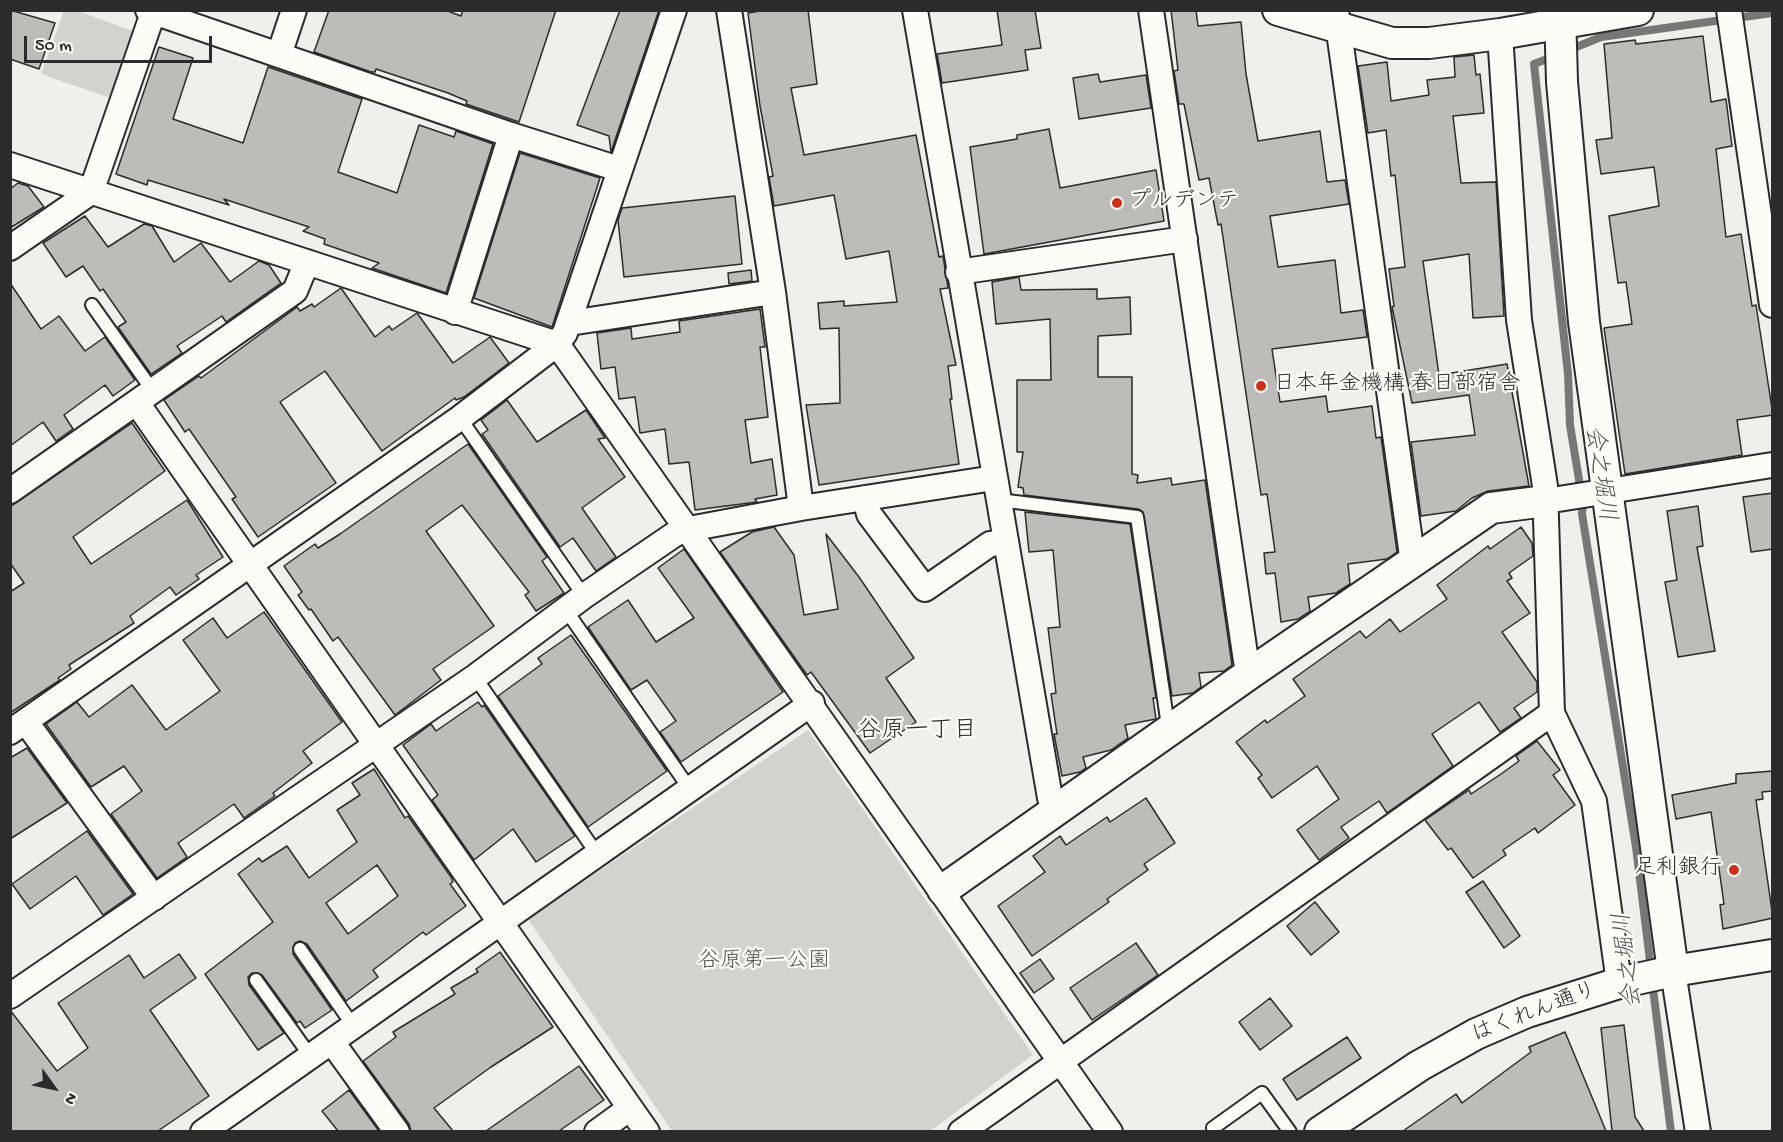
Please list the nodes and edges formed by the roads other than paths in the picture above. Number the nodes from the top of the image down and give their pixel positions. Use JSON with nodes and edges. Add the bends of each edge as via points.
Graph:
{"nodes":[{"id":1,"x":294,"y":10,"type":"edge"},
{"id":2,"x":674,"y":10,"type":"edge"},
{"id":3,"x":729,"y":10,"type":"edge"},
{"id":4,"x":915,"y":10,"type":"edge"},
{"id":5,"x":1150,"y":10,"type":"edge"},
{"id":6,"x":1278,"y":10,"type":"edge"},
{"id":7,"x":1638,"y":10,"type":"edge"},
{"id":8,"x":152,"y":11,"type":"edge"},
{"id":9,"x":1730,"y":18,"type":"edge"},
{"id":10,"x":1337,"y":20,"type":"edge"},
{"id":11,"x":1560,"y":32,"type":"edge"},
{"id":12,"x":1500,"y":33,"type":"junction"},
{"id":13,"x":279,"y":55,"type":"junction"},
{"id":14,"x":511,"y":135,"type":"junction"},
{"id":15,"x":10,"y":165,"type":"edge"},
{"id":16,"x":619,"y":169,"type":"junction"},
{"id":17,"x":91,"y":192,"type":"junction"},
{"id":18,"x":1768,"y":234,"type":"edge"},
{"id":19,"x":1185,"y":239,"type":"junction"},
{"id":20,"x":10,"y":248,"type":"edge"},
{"id":21,"x":307,"y":262,"type":"junction"},
{"id":22,"x":958,"y":272,"type":"junction"},
{"id":23,"x":773,"y":292,"type":"junction"},
{"id":24,"x":92,"y":305,"type":"dead end"},
{"id":25,"x":1773,"y":305,"type":"edge"},
{"id":26,"x":455,"y":312,"type":"junction"},
{"id":27,"x":569,"y":321,"type":"junction"},
{"id":28,"x":557,"y":344,"type":"junction"},
{"id":29,"x":145,"y":397,"type":"junction"},
{"id":30,"x":460,"y":418,"type":"junction"},
{"id":31,"x":1773,"y":465,"type":"edge"},
{"id":32,"x":996,"y":489,"type":"junction"},
{"id":33,"x":10,"y":491,"type":"edge"},
{"id":34,"x":1600,"y":494,"type":"junction"},
{"id":35,"x":865,"y":498,"type":"junction"},
{"id":36,"x":1555,"y":500,"type":"junction"},
{"id":37,"x":801,"y":508,"type":"junction"},
{"id":38,"x":689,"y":529,"type":"junction"},
{"id":39,"x":1006,"y":542,"type":"junction"},
{"id":40,"x":249,"y":563,"type":"junction"},
{"id":41,"x":1413,"y":563,"type":"junction"},
{"id":42,"x":575,"y":603,"type":"junction"},
{"id":43,"x":1252,"y":672,"type":"junction"},
{"id":44,"x":475,"y":677,"type":"junction"},
{"id":45,"x":812,"y":703,"type":"junction"},
{"id":46,"x":1552,"y":712,"type":"junction"},
{"id":47,"x":18,"y":727,"type":"edge"},
{"id":48,"x":1172,"y":727,"type":"junction"},
{"id":49,"x":377,"y":744,"type":"junction"},
{"id":50,"x":689,"y":788,"type":"junction"},
{"id":51,"x":1056,"y":810,"type":"junction"},
{"id":52,"x":597,"y":854,"type":"junction"},
{"id":53,"x":943,"y":890,"type":"junction"},
{"id":54,"x":154,"y":898,"type":"junction"},
{"id":55,"x":502,"y":923,"type":"junction"},
{"id":56,"x":300,"y":949,"type":"dead end"},
{"id":57,"x":1773,"y":955,"type":"edge"},
{"id":58,"x":1669,"y":972,"type":"junction"},
{"id":59,"x":256,"y":980,"type":"dead end"},
{"id":60,"x":1626,"y":981,"type":"junction"},
{"id":61,"x":10,"y":996,"type":"edge"},
{"id":62,"x":354,"y":1027,"type":"junction"},
{"id":63,"x":333,"y":1042,"type":"junction"},
{"id":64,"x":311,"y":1057,"type":"junction"},
{"id":65,"x":1061,"y":1061,"type":"junction"},
{"id":66,"x":630,"y":1108,"type":"junction"},
{"id":67,"x":203,"y":1131,"type":"edge"},
{"id":68,"x":397,"y":1131,"type":"edge"},
{"id":69,"x":597,"y":1131,"type":"edge"},
{"id":70,"x":647,"y":1131,"type":"edge"},
{"id":71,"x":961,"y":1131,"type":"edge"},
{"id":72,"x":1110,"y":1131,"type":"edge"},
{"id":73,"x":1215,"y":1131,"type":"edge"},
{"id":74,"x":1290,"y":1131,"type":"edge"},
{"id":75,"x":1320,"y":1131,"type":"edge"},
{"id":76,"x":1698,"y":1131,"type":"edge"}],
"edges":[{"from":1,"to":13,"type":"street"},
{"from":2,"to":16,"type":"street"},
{"from":3,"to":23,"type":"street"},
{"from":4,"to":22,"type":"street"},
{"from":5,"to":19,"type":"street"},
{"from":6,"to":10,"type":"street"},
{"from":7,"to":11,"type":"street"},
{"from":8,"to":13,"type":"street"},
{"from":8,"to":17,"type":"street"},
{"from":9,"to":18,"type":"street"},
{"from":10,"to":12,"type":"street","via":[[1392,43],[1429,43]]},
{"from":10,"to":41,"type":"street"},
{"from":11,"to":12,"type":"street"},
{"from":11,"to":34,"type":"street"},
{"from":12,"to":36,"type":"street","via":[[1519,320]]},
{"from":13,"to":14,"type":"street"},
{"from":14,"to":16,"type":"street"},
{"from":14,"to":26,"type":"street"},
{"from":15,"to":17,"type":"street"},
{"from":16,"to":27,"type":"street"},
{"from":17,"to":20,"type":"street"},
{"from":17,"to":21,"type":"street"},
{"from":18,"to":25,"type":"street"},
{"from":19,"to":22,"type":"street"},
{"from":19,"to":43,"type":"street","via":[[1246,661]]},
{"from":21,"to":26,"type":"street"},
{"from":21,"to":29,"type":"street","via":[[295,291]]},
{"from":22,"to":32,"type":"street"},
{"from":23,"to":27,"type":"street"},
{"from":23,"to":37,"type":"street"},
{"from":24,"to":29,"type":"lane"},
{"from":26,"to":28,"type":"street"},
{"from":27,"to":28,"type":"street"},
{"from":28,"to":30,"type":"street"},
{"from":28,"to":38,"type":"street"},
{"from":29,"to":33,"type":"street"},
{"from":29,"to":40,"type":"street"},
{"from":30,"to":40,"type":"street"},
{"from":30,"to":42,"type":"lane"},
{"from":31,"to":34,"type":"street"},
{"from":32,"to":35,"type":"street"},
{"from":32,"to":39,"type":"street"},
{"from":32,"to":48,"type":"lane","via":[[1137,517],[1167,719]]},
{"from":34,"to":36,"type":"street"},
{"from":34,"to":58,"type":"street"},
{"from":35,"to":37,"type":"street"},
{"from":35,"to":39,"type":"street","via":[[869,514],[925,589],[990,544]]},
{"from":36,"to":41,"type":"street","via":[[1491,508]]},
{"from":36,"to":46,"type":"street"},
{"from":37,"to":38,"type":"street"},
{"from":38,"to":42,"type":"street","via":[[675,534]]},
{"from":38,"to":45,"type":"street"},
{"from":39,"to":51,"type":"street","via":[[1050,798]]},
{"from":40,"to":47,"type":"street"},
{"from":40,"to":49,"type":"street"},
{"from":41,"to":43,"type":"street"},
{"from":42,"to":44,"type":"street"},
{"from":42,"to":50,"type":"lane"},
{"from":43,"to":48,"type":"street"},
{"from":44,"to":49,"type":"street"},
{"from":44,"to":52,"type":"lane"},
{"from":45,"to":50,"type":"street"},
{"from":45,"to":53,"type":"street"},
{"from":46,"to":60,"type":"street","via":[[1594,801]]},
{"from":46,"to":65,"type":"street"},
{"from":47,"to":54,"type":"street"},
{"from":48,"to":51,"type":"street"},
{"from":49,"to":54,"type":"street"},
{"from":49,"to":55,"type":"street"},
{"from":50,"to":52,"type":"street"},
{"from":51,"to":53,"type":"street"},
{"from":52,"to":55,"type":"street"},
{"from":53,"to":65,"type":"street"},
{"from":54,"to":61,"type":"street"},
{"from":55,"to":62,"type":"street"},
{"from":55,"to":66,"type":"street"},
{"from":56,"to":62,"type":"lane"},
{"from":57,"to":58,"type":"street","name":"はくれん通り"},
{"from":58,"to":60,"type":"street","name":"はくれん通り"},
{"from":58,"to":76,"type":"street"},
{"from":59,"to":64,"type":"lane"},
{"from":60,"to":75,"type":"street","name":"はくれん通り","via":[[1527,1012],[1476,1034]]},
{"from":62,"to":63,"type":"street"},
{"from":63,"to":64,"type":"street"},
{"from":63,"to":68,"type":"street"},
{"from":64,"to":67,"type":"street"},
{"from":65,"to":71,"type":"street"},
{"from":65,"to":72,"type":"street"},
{"from":66,"to":69,"type":"street"},
{"from":66,"to":70,"type":"street"},
{"from":73,"to":74,"type":"lane","via":[[1213,1128],[1262,1093]]}]}
